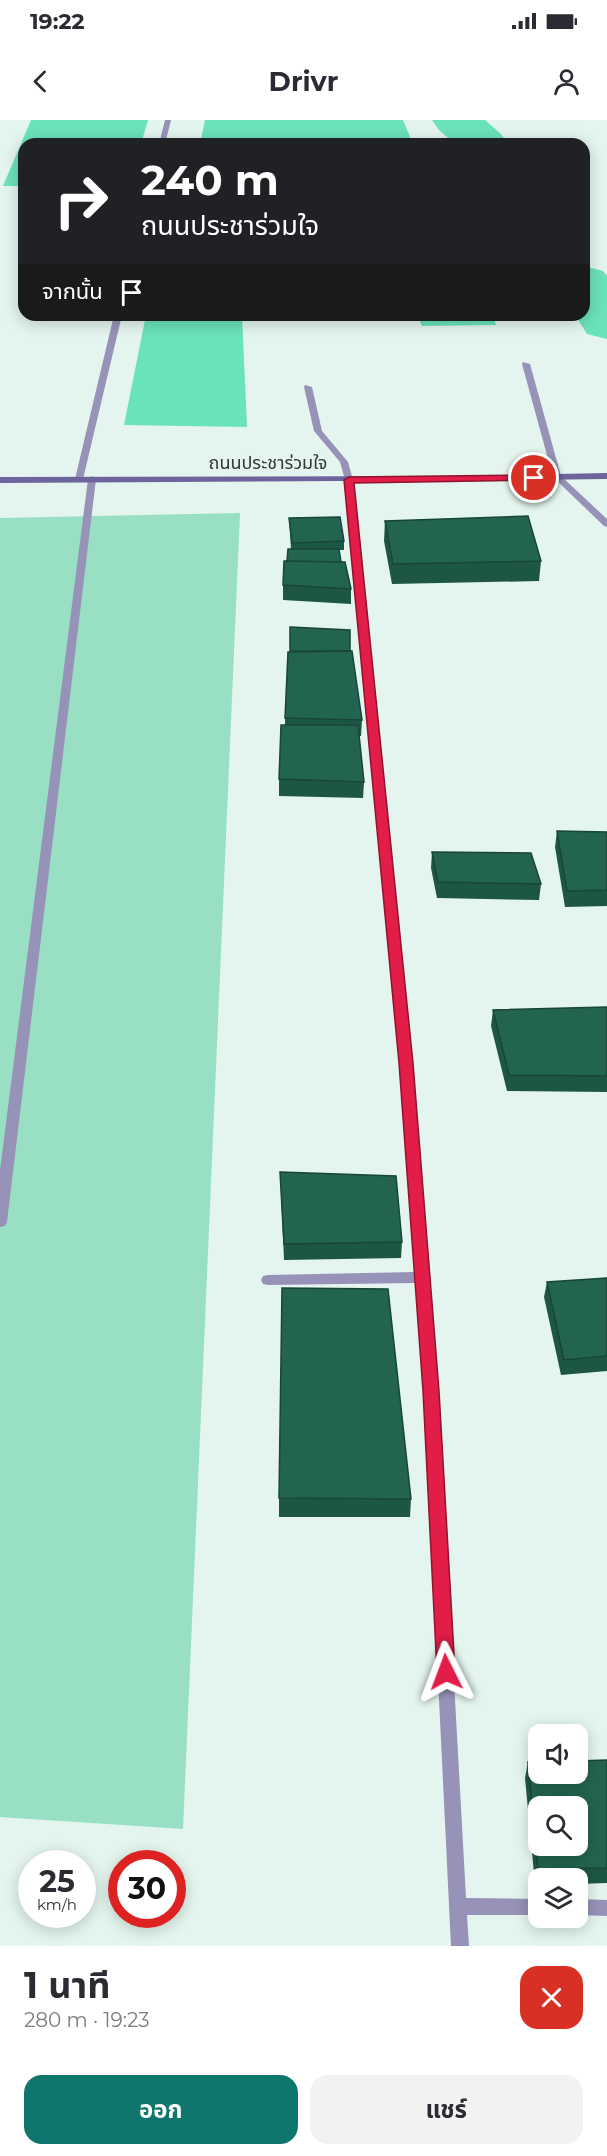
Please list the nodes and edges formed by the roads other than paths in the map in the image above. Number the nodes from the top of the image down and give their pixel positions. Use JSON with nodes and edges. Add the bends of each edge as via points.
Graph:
{"nodes":[{"id":1,"x":168,"y":120,"type":"edge"},
{"id":2,"x":164,"y":138,"type":"edge"},
{"id":3,"x":117,"y":321,"type":"edge"},
{"id":4,"x":526,"y":364,"type":"dead end"},
{"id":5,"x":308,"y":387,"type":"dead end"},
{"id":6,"x":607,"y":476,"type":"edge"},
{"id":7,"x":557,"y":477,"type":"junction"},
{"id":8,"x":92,"y":478,"type":"junction"},
{"id":9,"x":79,"y":479,"type":"junction"},
{"id":10,"x":0,"y":480,"type":"edge"},
{"id":11,"x":349,"y":480,"type":"junction"},
{"id":12,"x":607,"y":524,"type":"edge"},
{"id":13,"x":0,"y":1222,"type":"edge"},
{"id":14,"x":422,"y":1276,"type":"junction"},
{"id":15,"x":268,"y":1280,"type":"dead end"},
{"id":16,"x":459,"y":1906,"type":"junction"},
{"id":17,"x":528,"y":1907,"type":"edge"},
{"id":18,"x":588,"y":1907,"type":"edge"},
{"id":19,"x":607,"y":1908,"type":"edge"},
{"id":20,"x":460,"y":1946,"type":"edge"}],
"edges":[{"from":1,"to":2,"type":"street"},
{"from":3,"to":9,"type":"street"},
{"from":4,"to":7,"type":"street"},
{"from":5,"to":11,"type":"street","via":[[318,430],[344,462]]},
{"from":6,"to":7,"type":"main road","name":"ถนนประชาร่วมใจ"},
{"from":7,"to":11,"type":"main road","name":"ถนนประชาร่วมใจ"},
{"from":7,"to":12,"type":"street"},
{"from":8,"to":9,"type":"main road","name":"ถนนประชาร่วมใจ"},
{"from":8,"to":11,"type":"main road","name":"ถนนประชาร่วมใจ"},
{"from":8,"to":13,"type":"street"},
{"from":9,"to":10,"type":"main road","name":"ถนนประชาร่วมใจ"},
{"from":11,"to":14,"type":"street","via":[[406,1063]]},
{"from":14,"to":15,"type":"street"},
{"from":14,"to":16,"type":"street"},
{"from":16,"to":17,"type":"street"},
{"from":16,"to":20,"type":"street"},
{"from":18,"to":19,"type":"street"}]}
